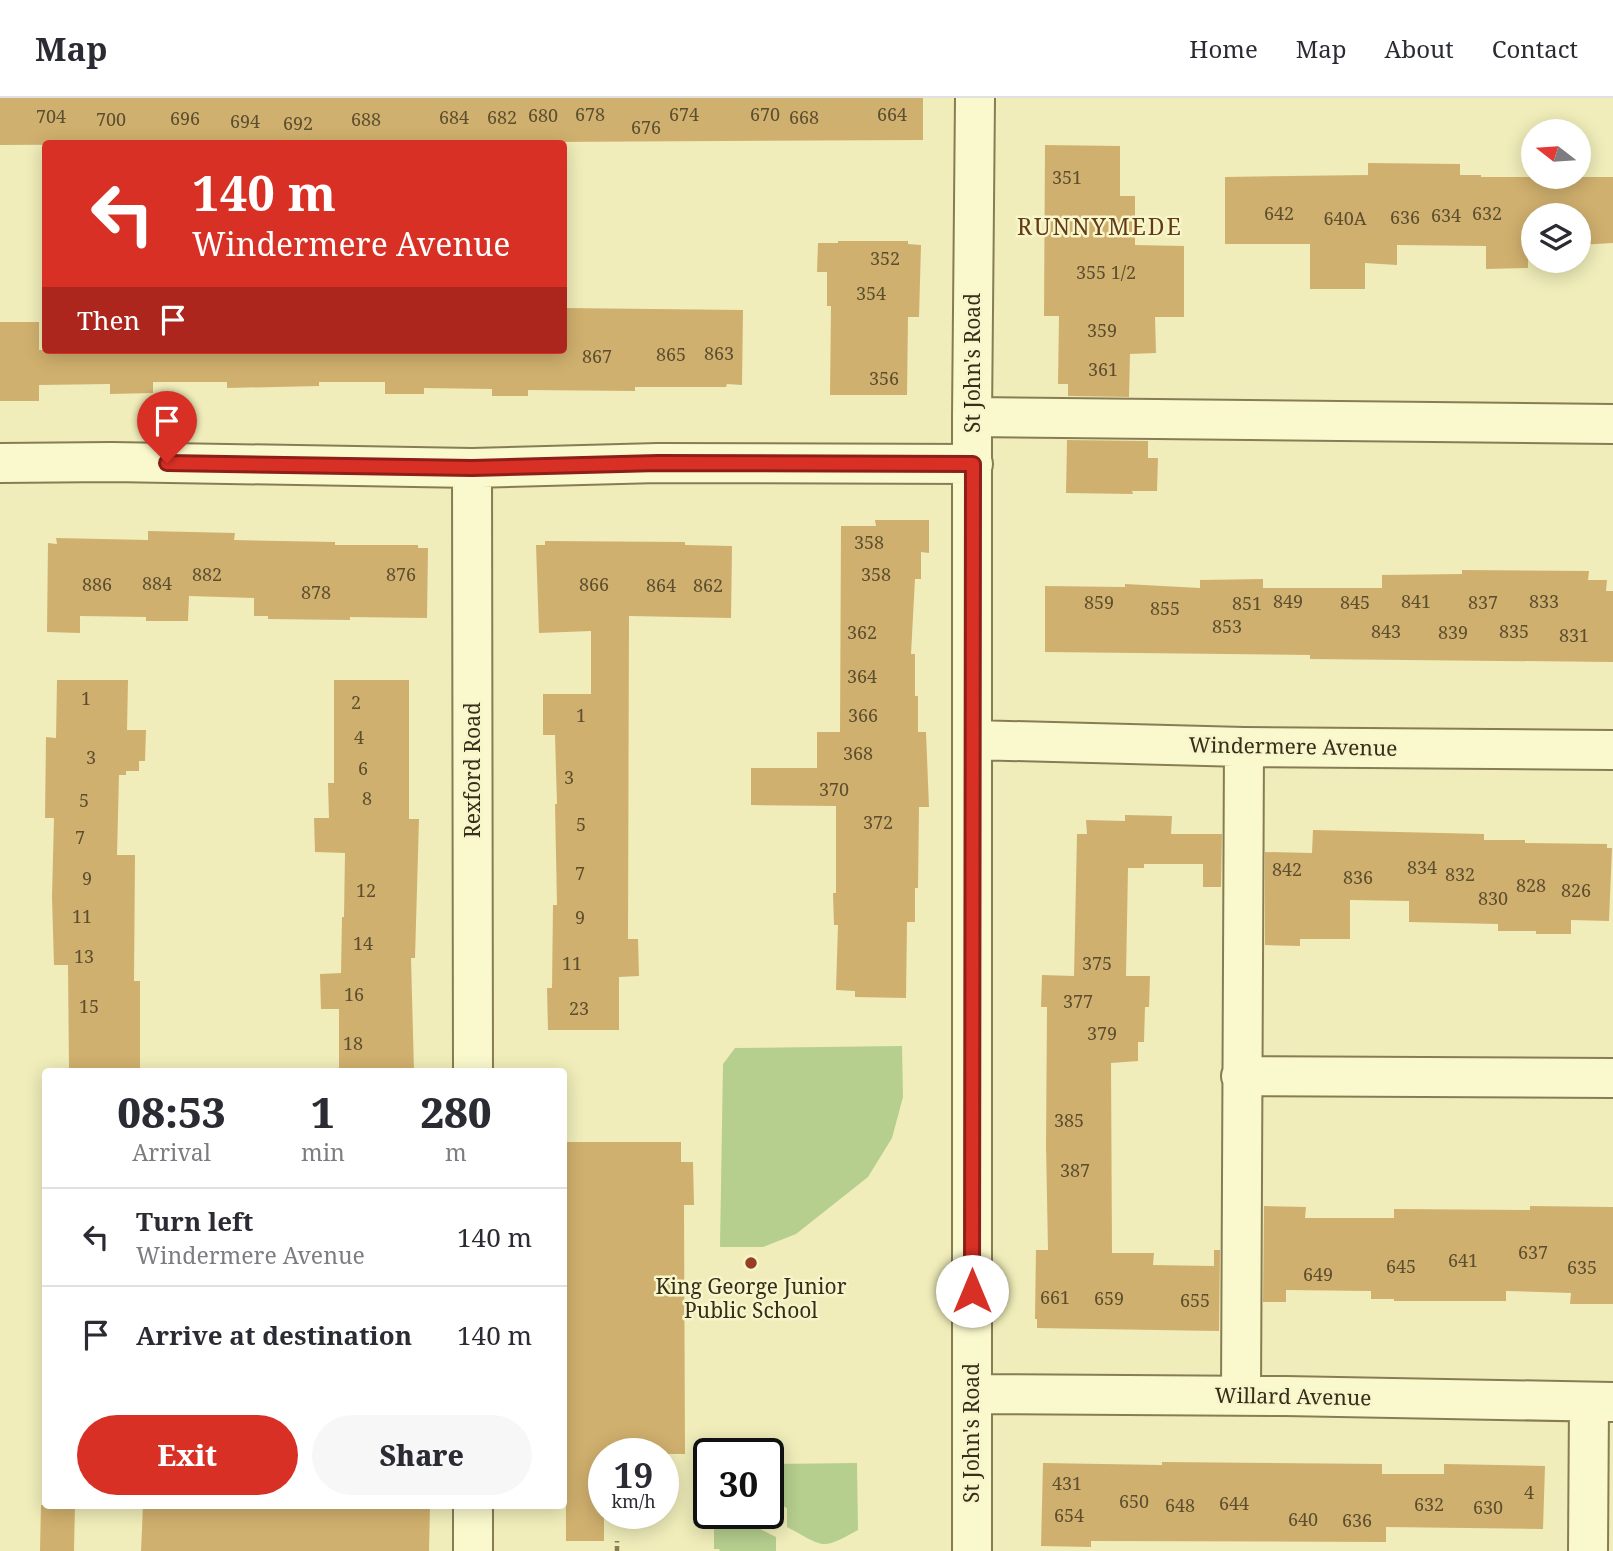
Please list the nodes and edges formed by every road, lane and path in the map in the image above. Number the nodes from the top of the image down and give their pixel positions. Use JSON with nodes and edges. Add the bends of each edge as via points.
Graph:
{"nodes":[{"id":1,"x":975,"y":98,"type":"edge"},
{"id":2,"x":972,"y":417,"type":"junction"},
{"id":3,"x":1613,"y":424,"type":"edge"},
{"id":4,"x":0,"y":463,"type":"edge"},
{"id":5,"x":973,"y":464,"type":"junction"},
{"id":6,"x":472,"y":468,"type":"junction"},
{"id":7,"x":974,"y":740,"type":"junction"},
{"id":8,"x":1244,"y":747,"type":"junction"},
{"id":9,"x":1613,"y":750,"type":"edge"},
{"id":10,"x":473,"y":1068,"type":"edge"},
{"id":11,"x":1241,"y":1076,"type":"junction"},
{"id":12,"x":1613,"y":1078,"type":"edge"},
{"id":13,"x":972,"y":1394,"type":"junction"},
{"id":14,"x":1241,"y":1396,"type":"junction"},
{"id":15,"x":1601,"y":1402,"type":"edge"},
{"id":16,"x":473,"y":1509,"type":"edge"},
{"id":17,"x":617,"y":1541,"type":"dead end"},
{"id":18,"x":473,"y":1551,"type":"edge"},
{"id":19,"x":617,"y":1551,"type":"edge"},
{"id":20,"x":972,"y":1551,"type":"edge"},
{"id":21,"x":1588,"y":1551,"type":"edge"}],
"edges":[{"from":1,"to":2,"type":"street","name":"St John's Road"},
{"from":2,"to":3,"type":"street"},
{"from":2,"to":5,"type":"street","name":"St John's Road"},
{"from":4,"to":6,"type":"street"},
{"from":5,"to":6,"type":"street","via":[[658,463]]},
{"from":5,"to":7,"type":"street","name":"St John's Road"},
{"from":6,"to":10,"type":"street","name":"Rexford Road"},
{"from":7,"to":8,"type":"street","name":"Windermere Avenue"},
{"from":7,"to":13,"type":"street","name":"St John's Road"},
{"from":8,"to":9,"type":"street","name":"Windermere Avenue"},
{"from":8,"to":11,"type":"street"},
{"from":11,"to":12,"type":"street"},
{"from":11,"to":14,"type":"street"},
{"from":13,"to":14,"type":"street","name":"Willard Avenue"},
{"from":13,"to":20,"type":"street","name":"St John's Road"},
{"from":14,"to":15,"type":"street","name":"Willard Avenue"},
{"from":15,"to":21,"type":"street"},
{"from":16,"to":18,"type":"street"},
{"from":17,"to":19,"type":"path"}]}
